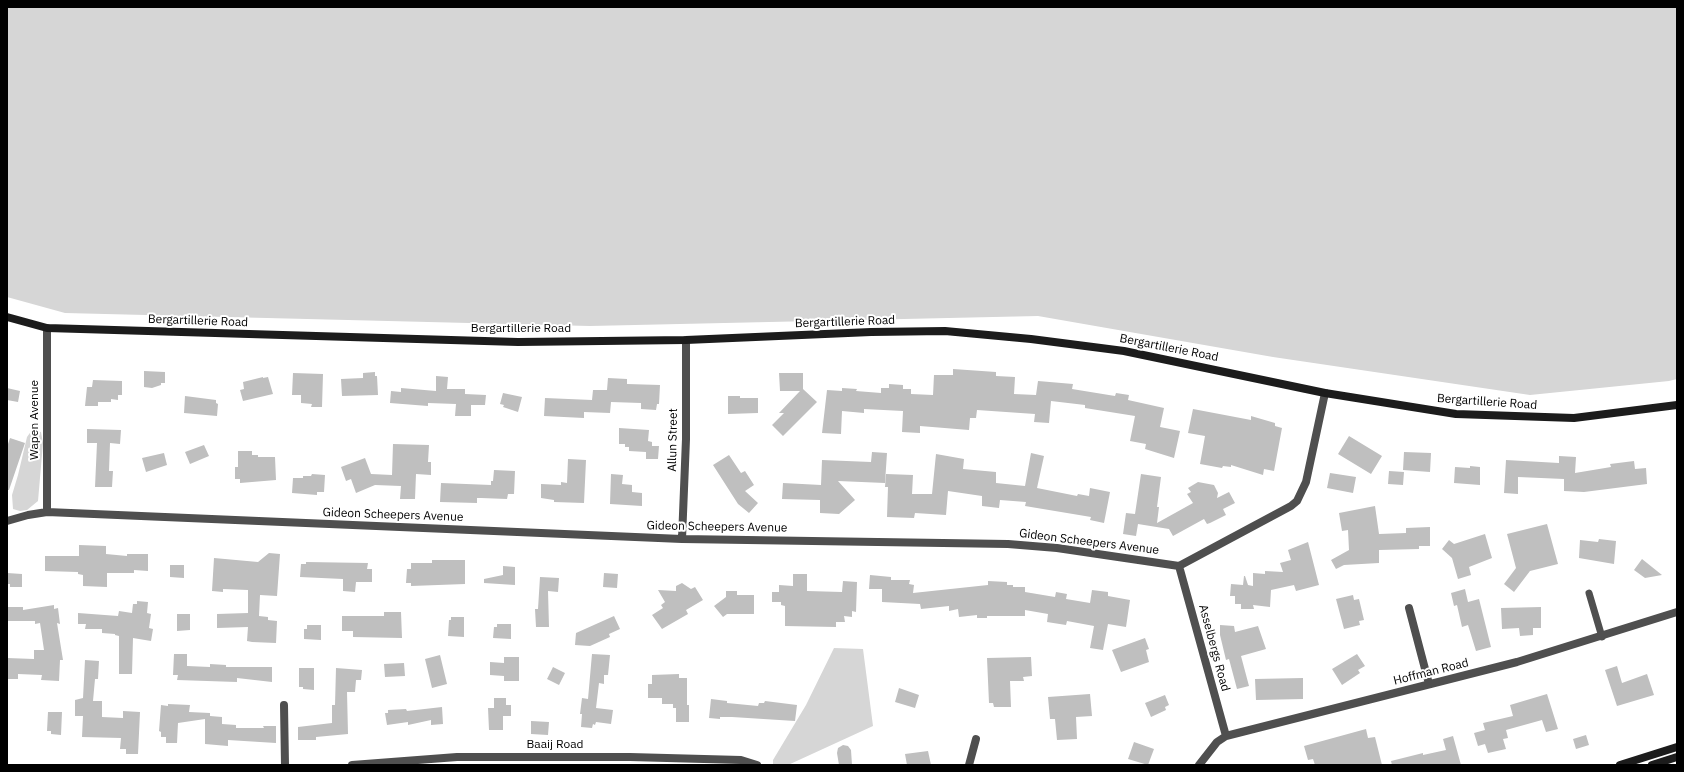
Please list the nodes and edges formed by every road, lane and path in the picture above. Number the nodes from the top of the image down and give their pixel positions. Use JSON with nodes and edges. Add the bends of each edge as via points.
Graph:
{"nodes":[{"id":1,"x":7,"y":317,"type":"edge"},
{"id":2,"x":47,"y":328,"type":"junction"},
{"id":3,"x":686,"y":340,"type":"junction"},
{"id":4,"x":1324,"y":393,"type":"junction"},
{"id":5,"x":1677,"y":405,"type":"edge"},
{"id":6,"x":47,"y":512,"type":"junction"},
{"id":7,"x":7,"y":521,"type":"edge"},
{"id":8,"x":682,"y":539,"type":"junction"},
{"id":9,"x":1179,"y":566,"type":"junction"},
{"id":10,"x":1589,"y":593,"type":"dead end"},
{"id":11,"x":1409,"y":608,"type":"dead end"},
{"id":12,"x":1677,"y":612,"type":"edge"},
{"id":13,"x":1602,"y":637,"type":"junction"},
{"id":14,"x":1429,"y":684,"type":"junction"},
{"id":15,"x":284,"y":705,"type":"dead end"},
{"id":16,"x":1226,"y":736,"type":"junction"},
{"id":17,"x":976,"y":739,"type":"dead end"},
{"id":18,"x":1677,"y":747,"type":"edge"},
{"id":19,"x":1677,"y":757,"type":"edge"},
{"id":20,"x":284,"y":765,"type":"edge"},
{"id":21,"x":352,"y":765,"type":"edge"},
{"id":22,"x":757,"y":765,"type":"edge"},
{"id":23,"x":969,"y":765,"type":"edge"},
{"id":24,"x":1199,"y":765,"type":"edge"},
{"id":25,"x":1620,"y":765,"type":"edge"},
{"id":26,"x":1652,"y":765,"type":"edge"}],
"edges":[{"from":1,"to":2,"type":"street","name":"Bergartillerie Road"},
{"from":2,"to":3,"type":"street","name":"Bergartillerie Road","via":[[511,341]]},
{"from":2,"to":6,"type":"street","name":"Wapen Avenue"},
{"from":3,"to":4,"type":"street","name":"Bergartillerie Road","via":[[945,331],[1124,351]]},
{"from":3,"to":8,"type":"street","name":"Allun Street"},
{"from":4,"to":5,"type":"street","name":"Bergartillerie Road","via":[[1456,414],[1497,416],[1574,418]]},
{"from":4,"to":9,"type":"street","via":[[1306,482],[1297,501]]},
{"from":6,"to":7,"type":"street","name":"Gideon Scheepers Avenue"},
{"from":6,"to":8,"type":"street","name":"Gideon Scheepers Avenue"},
{"from":8,"to":9,"type":"street","name":"Gideon Scheepers Avenue","via":[[1008,544],[1057,548]]},
{"from":9,"to":16,"type":"street","name":"Asselbergs Road"},
{"from":10,"to":13,"type":"lane"},
{"from":11,"to":14,"type":"street"},
{"from":12,"to":13,"type":"street","name":"Hoffman Road"},
{"from":13,"to":14,"type":"street","name":"Hoffman Road"},
{"from":14,"to":16,"type":"street","name":"Hoffman Road"},
{"from":15,"to":20,"type":"street"},
{"from":16,"to":24,"type":"street","name":"Hoffman Road","via":[[1217,742]]},
{"from":17,"to":23,"type":"street"},
{"from":18,"to":25,"type":"street"},
{"from":19,"to":26,"type":"street"},
{"from":21,"to":22,"type":"street","name":"Baaij Road","via":[[457,757],[630,757],[741,760]]}]}
